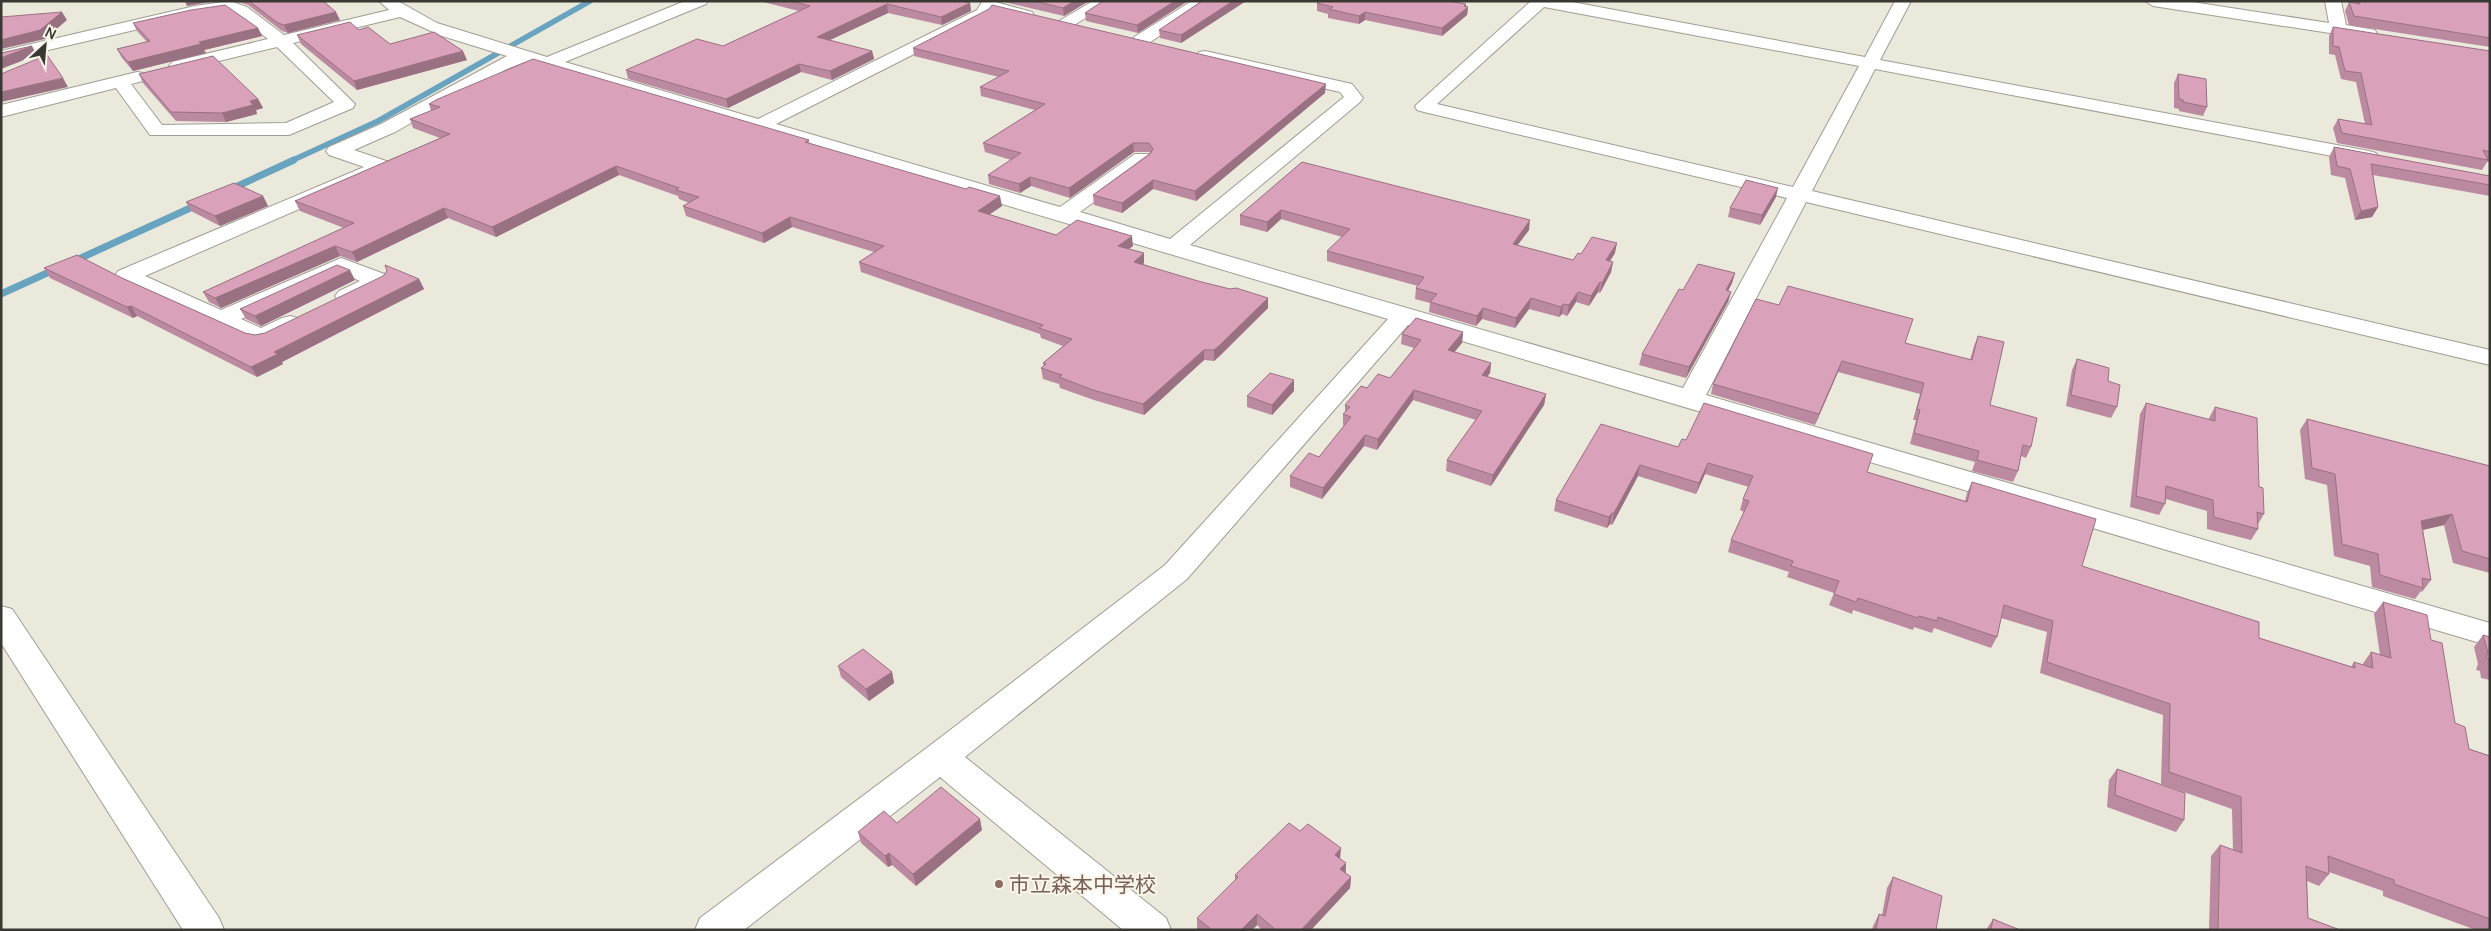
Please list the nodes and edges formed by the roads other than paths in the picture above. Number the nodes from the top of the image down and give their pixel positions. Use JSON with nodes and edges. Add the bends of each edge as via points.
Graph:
{"nodes":[{"id":1,"x":700,"y":1,"type":"edge"},
{"id":2,"x":1105,"y":1,"type":"edge"},
{"id":3,"x":1203,"y":1,"type":"edge"},
{"id":4,"x":1541,"y":1,"type":"edge"},
{"id":5,"x":1903,"y":1,"type":"edge"},
{"id":6,"x":2153,"y":1,"type":"edge"},
{"id":7,"x":2332,"y":1,"type":"edge"},
{"id":8,"x":996,"y":3,"type":"edge"},
{"id":9,"x":967,"y":5,"type":"edge"},
{"id":10,"x":394,"y":6,"type":"edge"},
{"id":11,"x":1065,"y":24,"type":"junction"},
{"id":12,"x":1093,"y":30,"type":"edge"},
{"id":13,"x":2338,"y":30,"type":"junction"},
{"id":14,"x":100,"y":34,"type":"junction"},
{"id":15,"x":1121,"y":37,"type":"edge"},
{"id":16,"x":2385,"y":37,"type":"edge"},
{"id":17,"x":280,"y":40,"type":"junction"},
{"id":18,"x":1140,"y":41,"type":"junction"},
{"id":19,"x":1168,"y":47,"type":"edge"},
{"id":20,"x":513,"y":52,"type":"junction"},
{"id":21,"x":1187,"y":52,"type":"edge"},
{"id":22,"x":1,"y":56,"type":"edge"},
{"id":23,"x":548,"y":63,"type":"junction"},
{"id":24,"x":1870,"y":63,"type":"junction"},
{"id":25,"x":19,"y":70,"type":"edge"},
{"id":26,"x":120,"y":81,"type":"junction"},
{"id":27,"x":1,"y":111,"type":"edge"},
{"id":28,"x":760,"y":125,"type":"junction"},
{"id":29,"x":1142,"y":158,"type":"edge"},
{"id":30,"x":2387,"y":160,"type":"edge"},
{"id":31,"x":1799,"y":196,"type":"junction"},
{"id":32,"x":1064,"y":214,"type":"junction"},
{"id":33,"x":1174,"y":246,"type":"junction"},
{"id":34,"x":1406,"y":314,"type":"junction"},
{"id":35,"x":221,"y":319,"type":"junction"},
{"id":36,"x":2490,"y":358,"type":"edge"},
{"id":37,"x":1691,"y":398,"type":"junction"},
{"id":38,"x":1,"y":617,"type":"edge"},
{"id":39,"x":2490,"y":635,"type":"edge"},
{"id":40,"x":940,"y":757,"type":"junction"},
{"id":41,"x":205,"y":930,"type":"edge"},
{"id":42,"x":714,"y":930,"type":"edge"},
{"id":43,"x":1152,"y":930,"type":"edge"}],
"edges":[{"from":1,"to":23,"type":"street"},
{"from":2,"to":11,"type":"street"},
{"from":3,"to":18,"type":"street"},
{"from":4,"to":24,"type":"street"},
{"from":4,"to":31,"type":"street","via":[[1424,106]]},
{"from":5,"to":24,"type":"street"},
{"from":6,"to":13,"type":"street"},
{"from":7,"to":13,"type":"street"},
{"from":8,"to":9,"type":"street"},
{"from":8,"to":11,"type":"street"},
{"from":8,"to":28,"type":"street"},
{"from":10,"to":17,"type":"street"},
{"from":10,"to":20,"type":"street","via":[[444,30]]},
{"from":11,"to":12,"type":"street"},
{"from":13,"to":16,"type":"street"},
{"from":14,"to":17,"type":"street","via":[[230,6],[241,10]]},
{"from":14,"to":22,"type":"street"},
{"from":14,"to":25,"type":"street"},
{"from":15,"to":18,"type":"street"},
{"from":17,"to":26,"type":"street"},
{"from":17,"to":26,"type":"street","via":[[346,104],[289,129],[158,131]]},
{"from":18,"to":19,"type":"street"},
{"from":20,"to":23,"type":"street"},
{"from":20,"to":35,"type":"street","via":[[501,65],[388,128],[336,151],[382,166],[126,276]]},
{"from":21,"to":33,"type":"street","via":[[1346,88],[1354,98]]},
{"from":23,"to":28,"type":"street"},
{"from":24,"to":30,"type":"street"},
{"from":24,"to":31,"type":"street"},
{"from":26,"to":27,"type":"street"},
{"from":28,"to":32,"type":"street"},
{"from":29,"to":32,"type":"street"},
{"from":31,"to":36,"type":"street"},
{"from":31,"to":37,"type":"street"},
{"from":32,"to":33,"type":"street"},
{"from":33,"to":34,"type":"street"},
{"from":34,"to":37,"type":"street"},
{"from":34,"to":40,"type":"street","via":[[1176,572]]},
{"from":35,"to":35,"type":"street","via":[[261,337],[379,280],[340,265]]},
{"from":37,"to":39,"type":"street"},
{"from":38,"to":41,"type":"street"},
{"from":40,"to":42,"type":"street"},
{"from":40,"to":43,"type":"street"}]}
